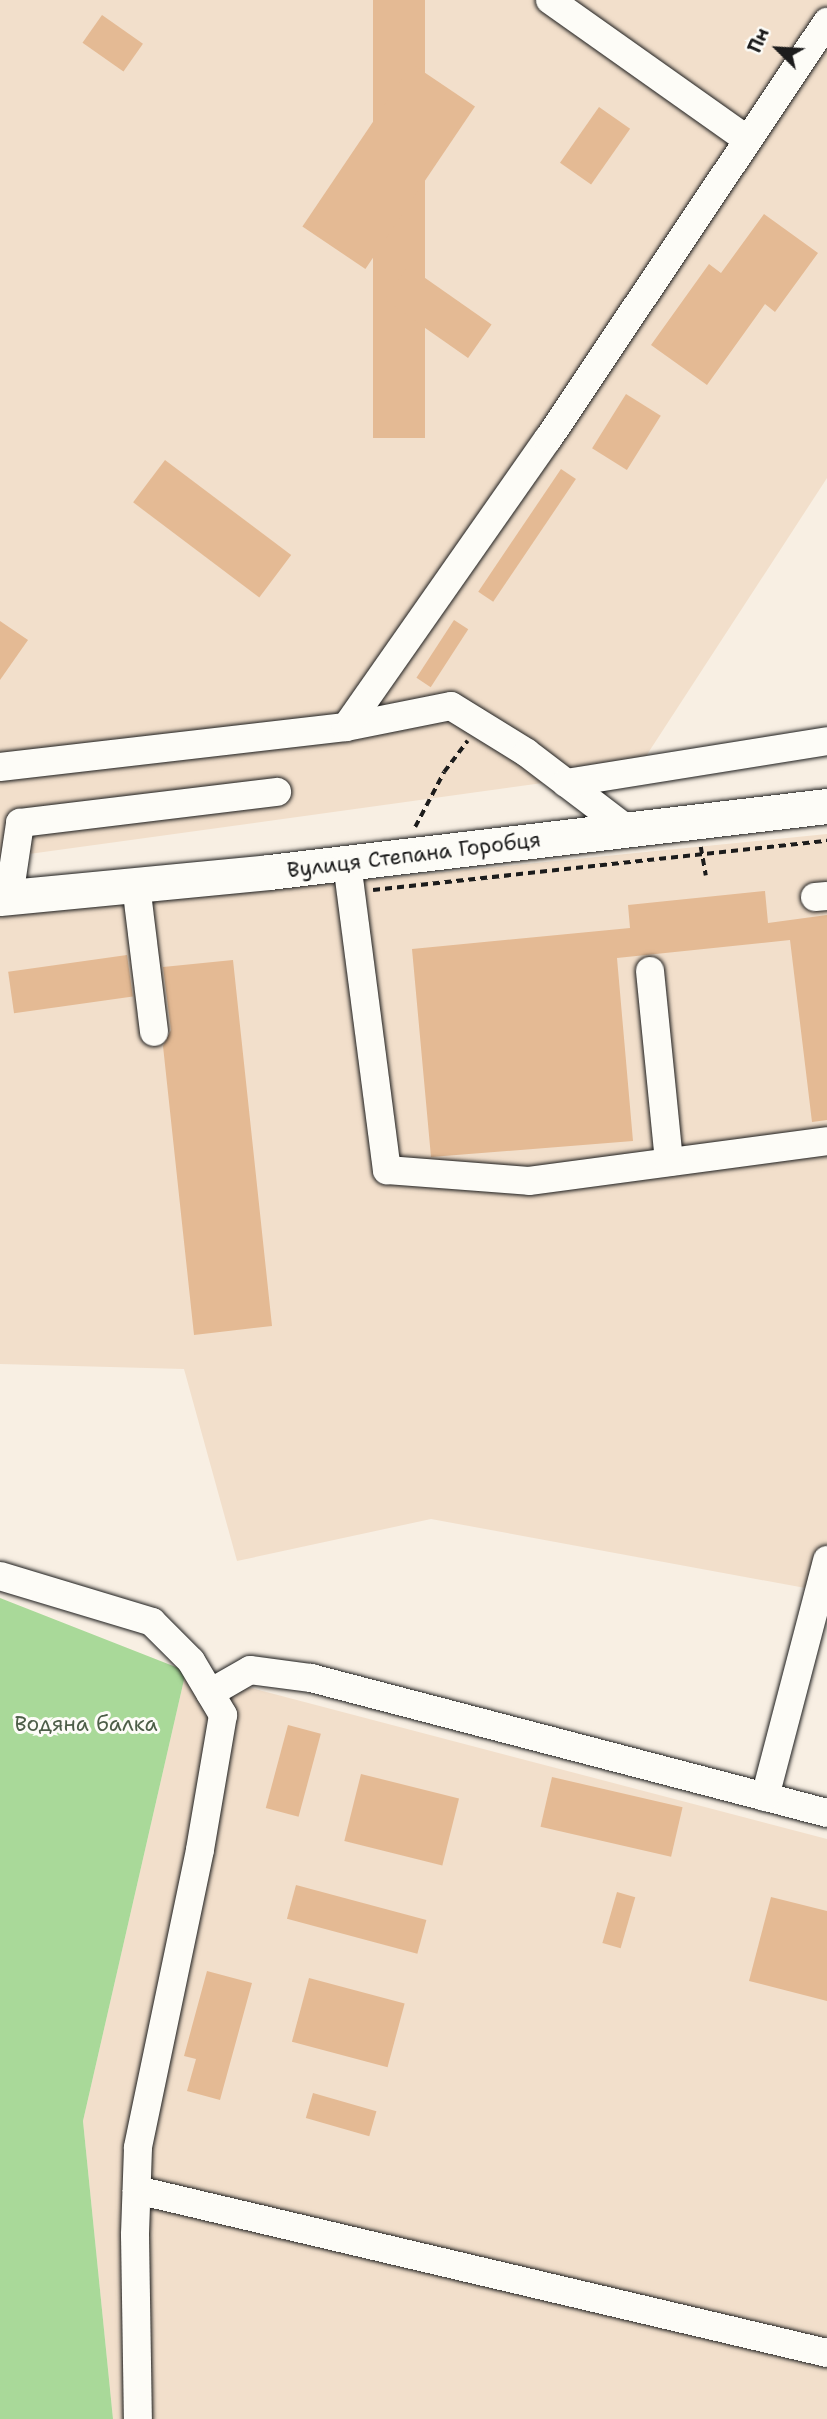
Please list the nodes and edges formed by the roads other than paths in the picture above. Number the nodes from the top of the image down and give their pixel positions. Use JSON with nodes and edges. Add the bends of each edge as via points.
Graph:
{"nodes":[{"id":1,"x":550,"y":0,"type":"edge"},
{"id":2,"x":827,"y":22,"type":"edge"},
{"id":3,"x":748,"y":140,"type":"junction"},
{"id":4,"x":346,"y":727,"type":"junction"},
{"id":5,"x":827,"y":741,"type":"edge"},
{"id":6,"x":0,"y":767,"type":"edge"},
{"id":7,"x":566,"y":783,"type":"junction"},
{"id":8,"x":277,"y":792,"type":"dead end"},
{"id":9,"x":827,"y":806,"type":"edge"},
{"id":10,"x":628,"y":830,"type":"junction"},
{"id":11,"x":349,"y":877,"type":"junction"},
{"id":12,"x":136,"y":885,"type":"junction"},
{"id":13,"x":4,"y":897,"type":"edge"},
{"id":14,"x":650,"y":971,"type":"dead end"},
{"id":15,"x":154,"y":1032,"type":"dead end"},
{"id":16,"x":827,"y":1141,"type":"edge"},
{"id":17,"x":669,"y":1162,"type":"junction"},
{"id":18,"x":827,"y":1560,"type":"edge"},
{"id":19,"x":0,"y":1576,"type":"edge"},
{"id":20,"x":210,"y":1693,"type":"junction"},
{"id":21,"x":765,"y":1797,"type":"junction"},
{"id":22,"x":827,"y":1813,"type":"edge"},
{"id":23,"x":137,"y":2190,"type":"junction"},
{"id":24,"x":827,"y":2353,"type":"edge"},
{"id":25,"x":138,"y":2419,"type":"edge"}],
"edges":[{"from":1,"to":3,"type":"lane"},
{"from":2,"to":3,"type":"lane"},
{"from":3,"to":4,"type":"lane","via":[[548,439]]},
{"from":4,"to":6,"type":"lane"},
{"from":4,"to":7,"type":"lane","via":[[451,706],[485,724]]},
{"from":5,"to":7,"type":"lane"},
{"from":7,"to":10,"type":"lane"},
{"from":8,"to":13,"type":"lane","via":[[20,823]]},
{"from":9,"to":10,"type":"main road","name":"Вулиця Степана Горобця"},
{"from":10,"to":11,"type":"main road","name":"Вулиця Степана Горобця"},
{"from":11,"to":12,"type":"main road","name":"Вулиця Степана Горобця"},
{"from":11,"to":17,"type":"lane","via":[[387,1170],[529,1181]]},
{"from":12,"to":13,"type":"main road","name":"Вулиця Степана Горобця"},
{"from":12,"to":15,"type":"lane"},
{"from":14,"to":17,"type":"lane"},
{"from":16,"to":17,"type":"lane"},
{"from":18,"to":21,"type":"lane"},
{"from":19,"to":20,"type":"lane","via":[[152,1622],[191,1661]]},
{"from":20,"to":21,"type":"lane","via":[[250,1670],[311,1678]]},
{"from":20,"to":23,"type":"lane","via":[[223,1715],[138,2148]]},
{"from":21,"to":22,"type":"lane"},
{"from":23,"to":24,"type":"lane"},
{"from":23,"to":25,"type":"lane"}]}
